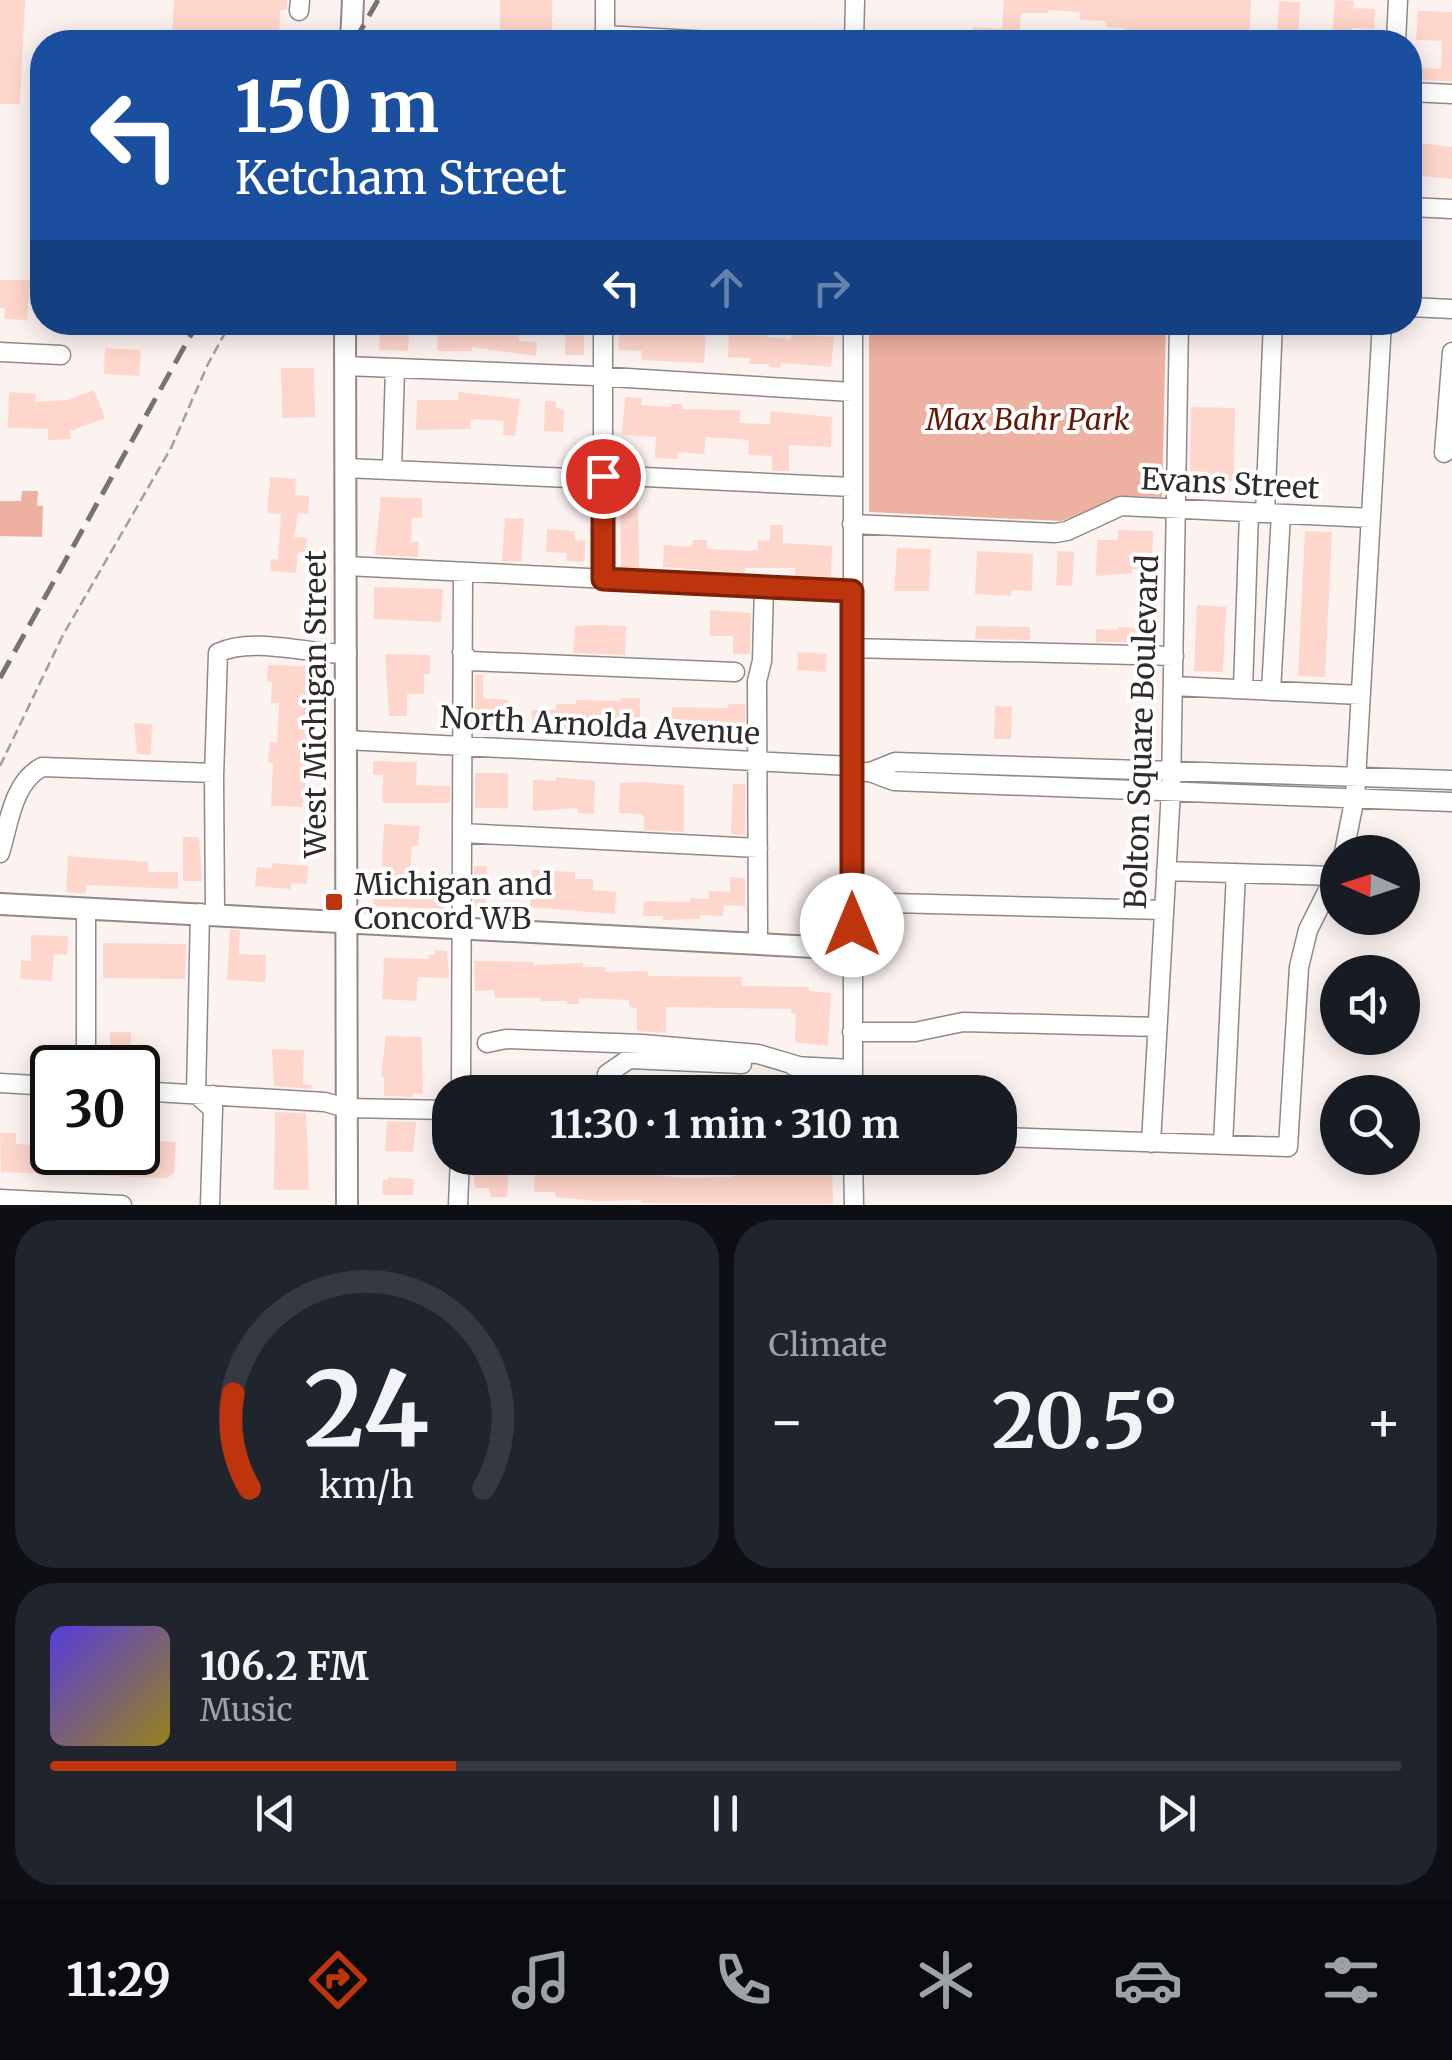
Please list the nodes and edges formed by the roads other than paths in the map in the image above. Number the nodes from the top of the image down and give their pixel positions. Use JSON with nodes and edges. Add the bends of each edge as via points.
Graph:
{"nodes":[{"id":1,"x":354,"y":0,"type":"edge"},
{"id":2,"x":605,"y":0,"type":"edge"},
{"id":3,"x":854,"y":0,"type":"edge"},
{"id":4,"x":1398,"y":0,"type":"edge"},
{"id":5,"x":352,"y":30,"type":"edge"},
{"id":6,"x":605,"y":30,"type":"edge"},
{"id":7,"x":854,"y":30,"type":"edge"},
{"id":8,"x":1397,"y":30,"type":"edge"},
{"id":9,"x":1422,"y":93,"type":"edge"},
{"id":10,"x":1452,"y":94,"type":"edge"},
{"id":11,"x":1422,"y":208,"type":"edge"},
{"id":12,"x":1452,"y":209,"type":"edge"},
{"id":13,"x":1422,"y":308,"type":"edge"},
{"id":14,"x":1452,"y":310,"type":"edge"},
{"id":15,"x":346,"y":335,"type":"edge"},
{"id":16,"x":603,"y":335,"type":"edge"},
{"id":17,"x":853,"y":335,"type":"edge"},
{"id":18,"x":1179,"y":335,"type":"edge"},
{"id":19,"x":1272,"y":335,"type":"edge"},
{"id":20,"x":1381,"y":335,"type":"edge"},
{"id":21,"x":0,"y":352,"type":"edge"},
{"id":22,"x":1452,"y":352,"type":"edge"},
{"id":23,"x":61,"y":356,"type":"dead end"},
{"id":24,"x":345,"y":366,"type":"junction"},
{"id":25,"x":395,"y":368,"type":"junction"},
{"id":26,"x":603,"y":376,"type":"junction"},
{"id":27,"x":852,"y":392,"type":"junction"},
{"id":28,"x":1444,"y":453,"type":"dead end"},
{"id":29,"x":345,"y":468,"type":"junction"},
{"id":30,"x":392,"y":469,"type":"junction"},
{"id":31,"x":603,"y":476,"type":"junction"},
{"id":32,"x":852,"y":487,"type":"junction"},
{"id":33,"x":1176,"y":509,"type":"junction"},
{"id":34,"x":1265,"y":513,"type":"junction"},
{"id":35,"x":1371,"y":518,"type":"junction"},
{"id":36,"x":852,"y":524,"type":"junction"},
{"id":37,"x":346,"y":566,"type":"junction"},
{"id":38,"x":462,"y":572,"type":"junction"},
{"id":39,"x":603,"y":579,"type":"junction"},
{"id":40,"x":764,"y":586,"type":"junction"},
{"id":41,"x":852,"y":591,"type":"junction"},
{"id":42,"x":851,"y":648,"type":"junction"},
{"id":43,"x":462,"y":652,"type":"junction"},
{"id":44,"x":347,"y":654,"type":"junction"},
{"id":45,"x":1174,"y":656,"type":"junction"},
{"id":46,"x":762,"y":661,"type":"junction"},
{"id":47,"x":734,"y":672,"type":"junction"},
{"id":48,"x":757,"y":681,"type":"junction"},
{"id":49,"x":1173,"y":686,"type":"junction"},
{"id":50,"x":1243,"y":689,"type":"junction"},
{"id":51,"x":1271,"y":691,"type":"junction"},
{"id":52,"x":1361,"y":695,"type":"junction"},
{"id":53,"x":346,"y":740,"type":"junction"},
{"id":54,"x":462,"y":746,"type":"junction"},
{"id":55,"x":758,"y":762,"type":"junction"},
{"id":56,"x":851,"y":769,"type":"junction"},
{"id":57,"x":1171,"y":770,"type":"junction"},
{"id":58,"x":870,"y":772,"type":"junction"},
{"id":59,"x":214,"y":773,"type":"junction"},
{"id":60,"x":1356,"y":776,"type":"junction"},
{"id":61,"x":1452,"y":780,"type":"edge"},
{"id":62,"x":1171,"y":790,"type":"junction"},
{"id":63,"x":1355,"y":797,"type":"junction"},
{"id":64,"x":1452,"y":802,"type":"edge"},
{"id":65,"x":462,"y":833,"type":"junction"},
{"id":66,"x":1347,"y":835,"type":"edge"},
{"id":67,"x":758,"y":848,"type":"junction"},
{"id":68,"x":0,"y":852,"type":"edge"},
{"id":69,"x":1166,"y":871,"type":"junction"},
{"id":70,"x":1236,"y":873,"type":"junction"},
{"id":71,"x":1320,"y":873,"type":"edge"},
{"id":72,"x":852,"y":902,"type":"junction"},
{"id":73,"x":0,"y":904,"type":"edge"},
{"id":74,"x":1320,"y":906,"type":"edge"},
{"id":75,"x":86,"y":908,"type":"junction"},
{"id":76,"x":1164,"y":910,"type":"junction"},
{"id":77,"x":208,"y":914,"type":"junction"},
{"id":78,"x":346,"y":920,"type":"junction"},
{"id":79,"x":462,"y":927,"type":"junction"},
{"id":80,"x":758,"y":944,"type":"junction"},
{"id":81,"x":852,"y":949,"type":"junction"},
{"id":82,"x":462,"y":1024,"type":"junction"},
{"id":83,"x":1158,"y":1027,"type":"junction"},
{"id":84,"x":852,"y":1032,"type":"junction"},
{"id":85,"x":487,"y":1043,"type":"junction"},
{"id":86,"x":86,"y":1045,"type":"edge"},
{"id":87,"x":802,"y":1066,"type":"junction"},
{"id":88,"x":853,"y":1069,"type":"junction"},
{"id":89,"x":607,"y":1074,"type":"dead end"},
{"id":90,"x":461,"y":1075,"type":"edge"},
{"id":91,"x":464,"y":1075,"type":"edge"},
{"id":92,"x":853,"y":1075,"type":"edge"},
{"id":93,"x":0,"y":1083,"type":"edge"},
{"id":94,"x":30,"y":1085,"type":"edge"},
{"id":95,"x":160,"y":1094,"type":"edge"},
{"id":96,"x":207,"y":1099,"type":"junction"},
{"id":97,"x":346,"y":1108,"type":"junction"},
{"id":98,"x":432,"y":1110,"type":"edge"},
{"id":99,"x":1017,"y":1138,"type":"edge"},
{"id":100,"x":1151,"y":1143,"type":"junction"},
{"id":101,"x":1224,"y":1145,"type":"junction"},
{"id":102,"x":459,"y":1175,"type":"edge"},
{"id":103,"x":853,"y":1175,"type":"edge"},
{"id":104,"x":0,"y":1199,"type":"edge"},
{"id":105,"x":122,"y":1205,"type":"edge"},
{"id":106,"x":210,"y":1205,"type":"edge"},
{"id":107,"x":346,"y":1205,"type":"edge"},
{"id":108,"x":458,"y":1205,"type":"edge"},
{"id":109,"x":854,"y":1205,"type":"edge"}],
"edges":[{"from":1,"to":5,"type":"main road"},
{"from":2,"to":6,"type":"street"},
{"from":3,"to":7,"type":"street"},
{"from":4,"to":8,"type":"street"},
{"from":9,"to":10,"type":"street"},
{"from":11,"to":12,"type":"street"},
{"from":13,"to":14,"type":"street"},
{"from":15,"to":24,"type":"main road","name":"West Michigan Street"},
{"from":16,"to":26,"type":"street"},
{"from":17,"to":27,"type":"street"},
{"from":18,"to":33,"type":"street","name":"Bolton Square Boulevard"},
{"from":19,"to":34,"type":"street"},
{"from":20,"to":35,"type":"street"},
{"from":21,"to":23,"type":"street"},
{"from":22,"to":28,"type":"street"},
{"from":24,"to":25,"type":"street"},
{"from":24,"to":29,"type":"main road","name":"West Michigan Street"},
{"from":25,"to":26,"type":"street"},
{"from":25,"to":30,"type":"street"},
{"from":26,"to":27,"type":"street"},
{"from":26,"to":31,"type":"street"},
{"from":27,"to":32,"type":"street"},
{"from":29,"to":30,"type":"street"},
{"from":29,"to":37,"type":"main road","name":"West Michigan Street"},
{"from":30,"to":31,"type":"street"},
{"from":31,"to":32,"type":"street"},
{"from":31,"to":39,"type":"street"},
{"from":32,"to":36,"type":"street"},
{"from":33,"to":34,"type":"street","name":"Evans Street"},
{"from":33,"to":36,"type":"street","name":"Evans Street","via":[[1121,506],[1054,532]]},
{"from":33,"to":45,"type":"street","name":"Bolton Square Boulevard"},
{"from":34,"to":35,"type":"street","name":"Evans Street"},
{"from":34,"to":50,"type":"street"},
{"from":34,"to":51,"type":"street"},
{"from":35,"to":52,"type":"street"},
{"from":36,"to":41,"type":"street"},
{"from":37,"to":38,"type":"street"},
{"from":37,"to":44,"type":"main road","name":"West Michigan Street"},
{"from":38,"to":39,"type":"street"},
{"from":38,"to":43,"type":"street"},
{"from":39,"to":40,"type":"street"},
{"from":40,"to":41,"type":"street"},
{"from":40,"to":46,"type":"street"},
{"from":41,"to":42,"type":"street"},
{"from":42,"to":45,"type":"street"},
{"from":42,"to":56,"type":"street"},
{"from":43,"to":47,"type":"street","via":[[470,661]]},
{"from":43,"to":54,"type":"street"},
{"from":44,"to":53,"type":"main road","name":"West Michigan Street"},
{"from":44,"to":59,"type":"street","via":[[249,645],[218,653]]},
{"from":45,"to":49,"type":"street","name":"Bolton Square Boulevard"},
{"from":46,"to":47,"type":"street"},
{"from":46,"to":48,"type":"street"},
{"from":47,"to":48,"type":"street"},
{"from":48,"to":55,"type":"street"},
{"from":49,"to":50,"type":"street"},
{"from":49,"to":57,"type":"street","name":"Bolton Square Boulevard"},
{"from":50,"to":51,"type":"street"},
{"from":51,"to":52,"type":"street"},
{"from":52,"to":60,"type":"street"},
{"from":53,"to":54,"type":"street","name":"North Arnolda Avenue"},
{"from":53,"to":78,"type":"main road","name":"West Michigan Street"},
{"from":54,"to":55,"type":"street","name":"North Arnolda Avenue"},
{"from":54,"to":65,"type":"street"},
{"from":55,"to":56,"type":"street","name":"North Arnolda Avenue"},
{"from":55,"to":67,"type":"street"},
{"from":56,"to":58,"type":"street","name":"North Arnolda Avenue"},
{"from":56,"to":72,"type":"street"},
{"from":57,"to":58,"type":"street","via":[[895,762]]},
{"from":57,"to":60,"type":"street"},
{"from":57,"to":62,"type":"street","name":"Bolton Square Boulevard"},
{"from":58,"to":62,"type":"street","via":[[894,781]]},
{"from":59,"to":68,"type":"street","via":[[52,766],[29,775],[19,791]]},
{"from":59,"to":77,"type":"street"},
{"from":60,"to":61,"type":"street"},
{"from":60,"to":63,"type":"street"},
{"from":62,"to":63,"type":"street"},
{"from":62,"to":69,"type":"street","name":"Bolton Square Boulevard"},
{"from":63,"to":64,"type":"street"},
{"from":63,"to":66,"type":"street"},
{"from":65,"to":67,"type":"street"},
{"from":65,"to":79,"type":"street"},
{"from":67,"to":80,"type":"street"},
{"from":69,"to":70,"type":"street"},
{"from":69,"to":76,"type":"street","name":"Bolton Square Boulevard"},
{"from":70,"to":71,"type":"street"},
{"from":70,"to":101,"type":"street"},
{"from":72,"to":76,"type":"street"},
{"from":72,"to":81,"type":"street"},
{"from":73,"to":75,"type":"main road"},
{"from":74,"to":101,"type":"street","via":[[1299,966],[1288,1147]]},
{"from":75,"to":77,"type":"main road"},
{"from":75,"to":86,"type":"street"},
{"from":76,"to":83,"type":"street","name":"Bolton Square Boulevard"},
{"from":77,"to":78,"type":"main road"},
{"from":77,"to":96,"type":"street"},
{"from":78,"to":79,"type":"main road"},
{"from":78,"to":97,"type":"main road","name":"West Michigan Street"},
{"from":79,"to":80,"type":"main road"},
{"from":79,"to":82,"type":"street"},
{"from":80,"to":81,"type":"main road"},
{"from":81,"to":84,"type":"street"},
{"from":82,"to":85,"type":"street"},
{"from":82,"to":90,"type":"street"},
{"from":83,"to":84,"type":"street","via":[[964,1022],[916,1032]]},
{"from":83,"to":100,"type":"street","name":"Bolton Square Boulevard"},
{"from":84,"to":88,"type":"street"},
{"from":85,"to":87,"type":"street","via":[[642,1044],[758,1054]]},
{"from":85,"to":91,"type":"street","via":[[472,1053]]},
{"from":87,"to":88,"type":"street"},
{"from":87,"to":89,"type":"street","via":[[630,1060]]},
{"from":88,"to":92,"type":"street"},
{"from":93,"to":94,"type":"street"},
{"from":95,"to":96,"type":"street"},
{"from":96,"to":97,"type":"street"},
{"from":96,"to":106,"type":"street"},
{"from":97,"to":98,"type":"street"},
{"from":97,"to":107,"type":"main road","name":"West Michigan Street"},
{"from":99,"to":100,"type":"street"},
{"from":100,"to":101,"type":"street"},
{"from":102,"to":108,"type":"street"},
{"from":103,"to":109,"type":"street"},
{"from":104,"to":105,"type":"street"}]}
